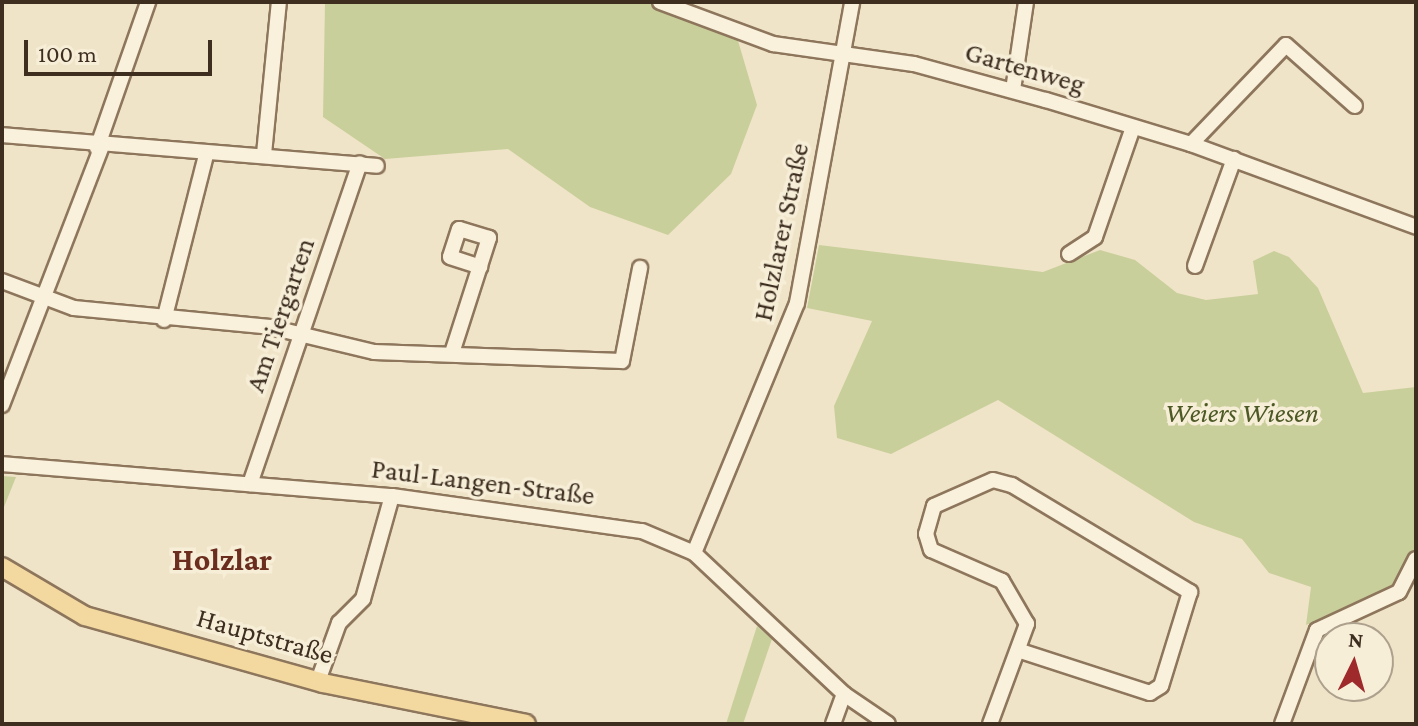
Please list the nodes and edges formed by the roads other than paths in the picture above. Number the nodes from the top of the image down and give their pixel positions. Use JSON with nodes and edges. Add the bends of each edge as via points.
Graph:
{"nodes":[{"id":1,"x":148,"y":2,"type":"edge"},
{"id":2,"x":279,"y":2,"type":"edge"},
{"id":3,"x":660,"y":2,"type":"edge"},
{"id":4,"x":852,"y":2,"type":"edge"},
{"id":5,"x":1026,"y":2,"type":"edge"},
{"id":6,"x":843,"y":52,"type":"junction"},
{"id":7,"x":1013,"y":90,"type":"junction"},
{"id":8,"x":1355,"y":106,"type":"dead end"},
{"id":9,"x":1133,"y":127,"type":"junction"},
{"id":10,"x":2,"y":135,"type":"edge"},
{"id":11,"x":1191,"y":144,"type":"junction"},
{"id":12,"x":99,"y":148,"type":"junction"},
{"id":13,"x":264,"y":154,"type":"junction"},
{"id":14,"x":206,"y":155,"type":"junction"},
{"id":15,"x":1234,"y":159,"type":"junction"},
{"id":16,"x":356,"y":163,"type":"junction"},
{"id":17,"x":377,"y":166,"type":"dead end"},
{"id":18,"x":1416,"y":227,"type":"edge"},
{"id":19,"x":1069,"y":254,"type":"dead end"},
{"id":20,"x":1195,"y":266,"type":"dead end"},
{"id":21,"x":480,"y":267,"type":"dead end"},
{"id":22,"x":640,"y":268,"type":"dead end"},
{"id":23,"x":2,"y":281,"type":"edge"},
{"id":24,"x":45,"y":298,"type":"junction"},
{"id":25,"x":164,"y":320,"type":"junction"},
{"id":26,"x":300,"y":336,"type":"junction"},
{"id":27,"x":452,"y":353,"type":"junction"},
{"id":28,"x":2,"y":405,"type":"edge"},
{"id":29,"x":2,"y":464,"type":"edge"},
{"id":30,"x":250,"y":484,"type":"junction"},
{"id":31,"x":392,"y":496,"type":"junction"},
{"id":32,"x":694,"y":553,"type":"junction"},
{"id":33,"x":1416,"y":559,"type":"edge"},
{"id":34,"x":2,"y":567,"type":"edge"},
{"id":35,"x":1018,"y":650,"type":"junction"},
{"id":36,"x":318,"y":681,"type":"junction"},
{"id":37,"x":844,"y":694,"type":"junction"},
{"id":38,"x":456,"y":717,"type":"edge"},
{"id":39,"x":526,"y":724,"type":"edge"},
{"id":40,"x":833,"y":724,"type":"edge"},
{"id":41,"x":888,"y":724,"type":"edge"},
{"id":42,"x":990,"y":724,"type":"edge"},
{"id":43,"x":1282,"y":724,"type":"edge"}],
"edges":[{"from":1,"to":12,"type":"street"},
{"from":2,"to":13,"type":"street"},
{"from":3,"to":6,"type":"street","name":"Gartenweg","via":[[773,44]]},
{"from":4,"to":6,"type":"street","name":"Holzlarer Straße"},
{"from":5,"to":7,"type":"street"},
{"from":6,"to":7,"type":"street","name":"Gartenweg"},
{"from":6,"to":32,"type":"street","name":"Holzlarer Straße","via":[[797,303]]},
{"from":7,"to":9,"type":"street","name":"Gartenweg"},
{"from":8,"to":11,"type":"street","via":[[1286,45]]},
{"from":9,"to":11,"type":"street","name":"Gartenweg"},
{"from":9,"to":19,"type":"street","via":[[1095,237]]},
{"from":10,"to":12,"type":"street"},
{"from":11,"to":15,"type":"street","name":"Gartenweg"},
{"from":12,"to":14,"type":"street"},
{"from":12,"to":24,"type":"street"},
{"from":13,"to":14,"type":"street"},
{"from":13,"to":16,"type":"street"},
{"from":14,"to":25,"type":"street"},
{"from":15,"to":18,"type":"street","name":"Gartenweg"},
{"from":15,"to":20,"type":"street"},
{"from":16,"to":17,"type":"street"},
{"from":16,"to":26,"type":"street","name":"Am Tiergarten"},
{"from":21,"to":27,"type":"street"},
{"from":22,"to":27,"type":"street","via":[[622,361]]},
{"from":23,"to":24,"type":"street"},
{"from":24,"to":25,"type":"street"},
{"from":24,"to":28,"type":"street"},
{"from":25,"to":26,"type":"street"},
{"from":26,"to":27,"type":"street","via":[[374,352]]},
{"from":26,"to":30,"type":"street","name":"Am Tiergarten"},
{"from":29,"to":30,"type":"street","name":"Paul-Langen-Straße"},
{"from":30,"to":31,"type":"street","name":"Paul-Langen-Straße"},
{"from":31,"to":32,"type":"street","name":"Paul-Langen-Straße","via":[[596,520]]},
{"from":31,"to":36,"type":"street","via":[[363,599],[339,623]]},
{"from":32,"to":37,"type":"street","name":"Paul-Langen-Straße"},
{"from":33,"to":43,"type":"street","via":[[1399,592],[1317,630]]},
{"from":34,"to":36,"type":"main road","name":"Hauptstraße","via":[[85,616]]},
{"from":35,"to":35,"type":"street","via":[[1150,693],[1161,686],[1190,592],[993,480],[934,506],[926,534],[931,550],[1013,591],[1027,624]]},
{"from":35,"to":42,"type":"street"},
{"from":36,"to":38,"type":"main road","name":"Hauptstraße"},
{"from":37,"to":40,"type":"street"},
{"from":37,"to":41,"type":"street","name":"Paul-Langen-Straße"},
{"from":38,"to":39,"type":"main road","name":"Hauptstraße"}]}
